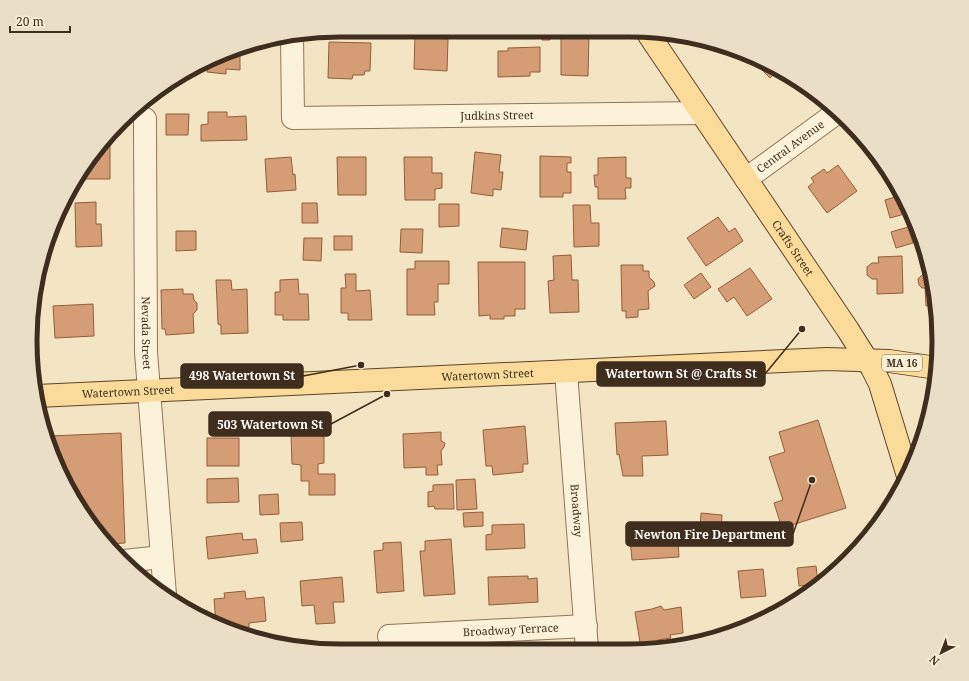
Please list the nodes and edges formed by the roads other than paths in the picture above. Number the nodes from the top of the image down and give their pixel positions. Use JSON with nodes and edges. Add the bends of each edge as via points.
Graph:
{"nodes":[{"id":1,"x":650,"y":38,"type":"edge"},
{"id":2,"x":292,"y":41,"type":"edge"},
{"id":3,"x":702,"y":113,"type":"junction"},
{"id":4,"x":833,"y":116,"type":"edge"},
{"id":5,"x":145,"y":119,"type":"dead end"},
{"id":6,"x":746,"y":179,"type":"junction"},
{"id":7,"x":867,"y":360,"type":"junction"},
{"id":8,"x":930,"y":367,"type":"edge"},
{"id":9,"x":566,"y":372,"type":"junction"},
{"id":10,"x":150,"y":391,"type":"junction"},
{"id":11,"x":42,"y":396,"type":"edge"},
{"id":12,"x":905,"y":466,"type":"edge"},
{"id":13,"x":162,"y":557,"type":"junction"},
{"id":14,"x":131,"y":560,"type":"edge"},
{"id":15,"x":164,"y":587,"type":"edge"},
{"id":16,"x":586,"y":626,"type":"junction"},
{"id":17,"x":389,"y":636,"type":"dead end"},
{"id":18,"x":587,"y":644,"type":"edge"}],
"edges":[{"from":1,"to":3,"type":"main road","name":"Crafts Street"},
{"from":2,"to":3,"type":"street","name":"Judkins Street","via":[[293,118]]},
{"from":3,"to":6,"type":"main road","name":"Crafts Street"},
{"from":4,"to":6,"type":"street","name":"Central Avenue"},
{"from":5,"to":10,"type":"street","name":"Nevada Street","via":[[146,352]]},
{"from":6,"to":7,"type":"main road","name":"Crafts Street"},
{"from":7,"to":8,"type":"main road","name":"Watertown Street","number":"MA 16"},
{"from":7,"to":9,"type":"main road","name":"Watertown Street","number":"MA 16","via":[[827,359]]},
{"from":7,"to":12,"type":"main road","name":"Crafts Street","via":[[884,394]]},
{"from":9,"to":10,"type":"main road","name":"Watertown Street","number":"MA 16"},
{"from":9,"to":16,"type":"street","name":"Broadway"},
{"from":10,"to":11,"type":"main road","name":"Watertown Street","number":"MA 16"},
{"from":10,"to":13,"type":"street","name":"Nevada Street"},
{"from":13,"to":14,"type":"street"},
{"from":13,"to":15,"type":"street","name":"Nevada Street"},
{"from":16,"to":17,"type":"street","name":"Broadway Terrace"},
{"from":16,"to":18,"type":"street","name":"Broadway"}]}
